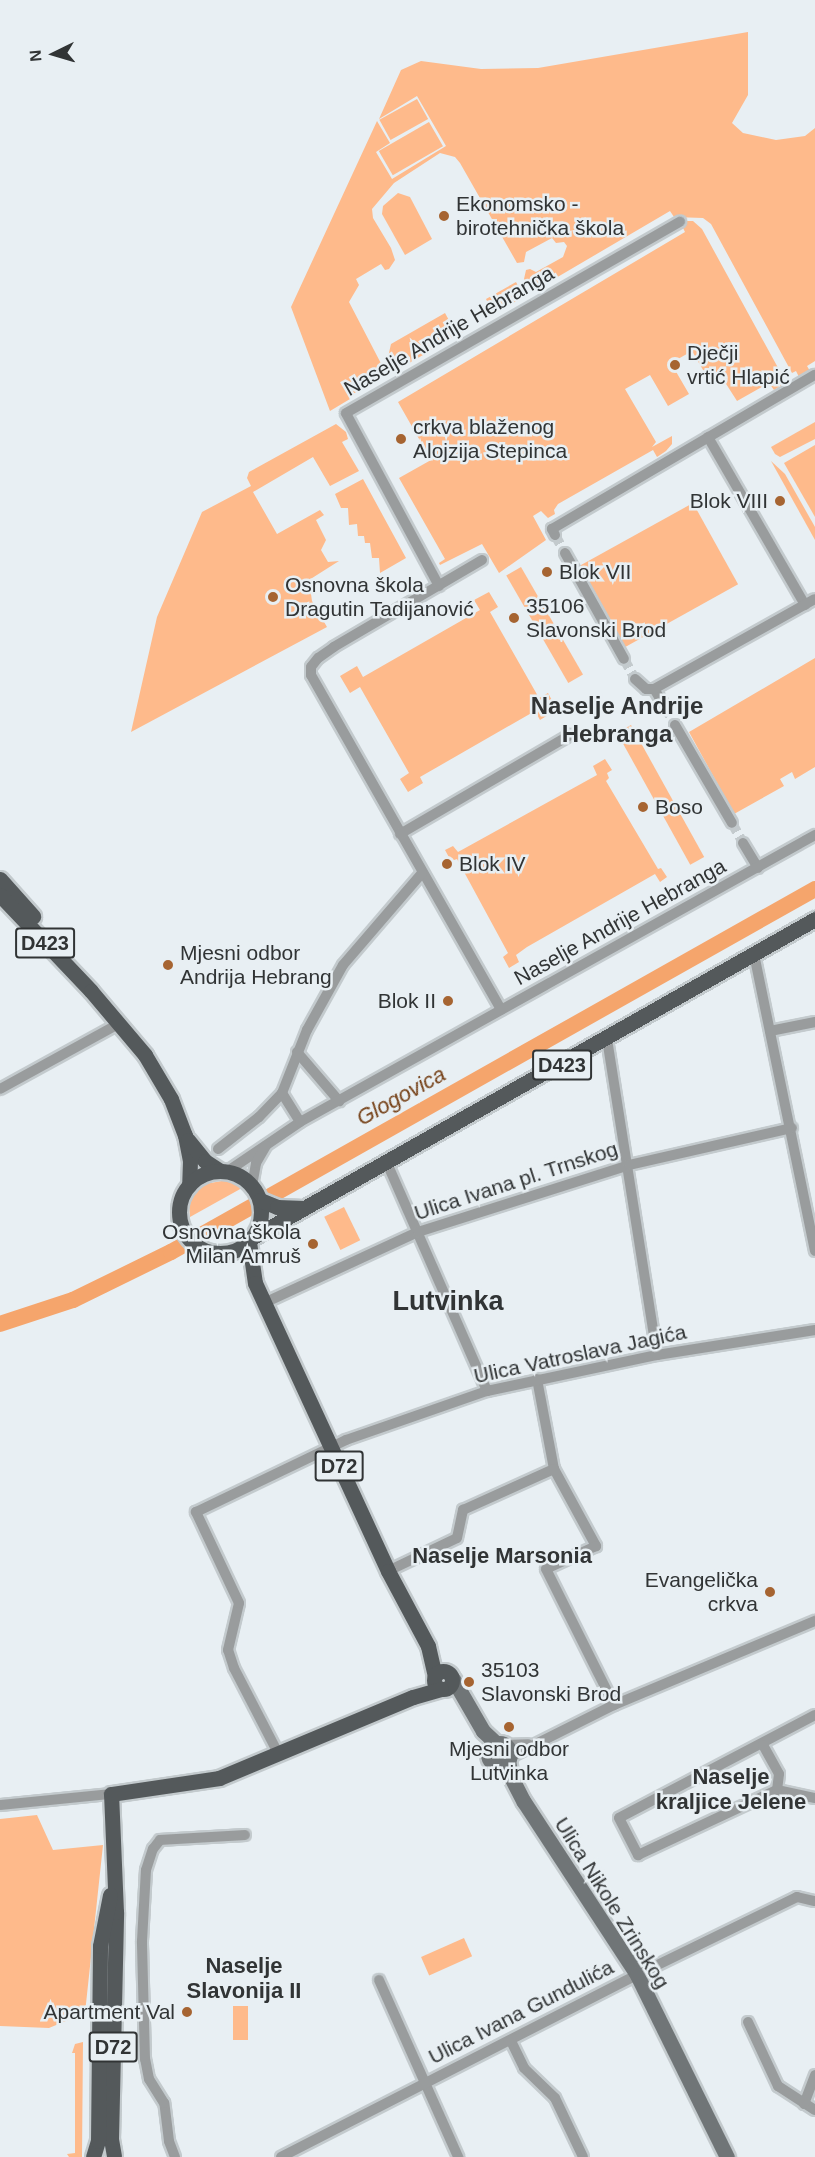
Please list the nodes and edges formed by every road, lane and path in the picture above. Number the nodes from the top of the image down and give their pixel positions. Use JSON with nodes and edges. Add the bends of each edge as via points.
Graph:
{"nodes":[{"id":1,"x":680,"y":222,"type":"dead end"},
{"id":2,"x":815,"y":375,"type":"edge"},
{"id":3,"x":708,"y":437,"type":"junction"},
{"id":4,"x":555,"y":535,"type":"dead end"},
{"id":5,"x":565,"y":553,"type":"tunnel mouth"},
{"id":6,"x":483,"y":560,"type":"dead end"},
{"id":7,"x":439,"y":586,"type":"junction"},
{"id":8,"x":810,"y":602,"type":"edge"},
{"id":9,"x":624,"y":659,"type":"tunnel mouth"},
{"id":10,"x":635,"y":679,"type":"tunnel mouth"},
{"id":11,"x":654,"y":689,"type":"junction"},
{"id":12,"x":665,"y":707,"type":"tunnel mouth"},
{"id":13,"x":675,"y":725,"type":"tunnel mouth"},
{"id":14,"x":570,"y":735,"type":"dead end"},
{"id":15,"x":732,"y":823,"type":"tunnel mouth"},
{"id":16,"x":400,"y":834,"type":"junction"},
{"id":17,"x":815,"y":835,"type":"edge"},
{"id":18,"x":743,"y":843,"type":"tunnel mouth"},
{"id":19,"x":758,"y":868,"type":"junction"},
{"id":20,"x":422,"y":873,"type":"junction"},
{"id":21,"x":0,"y":879,"type":"edge"},
{"id":22,"x":0,"y":896,"type":"edge"},
{"id":23,"x":0,"y":907,"type":"edge"},
{"id":24,"x":815,"y":919,"type":"edge"},
{"id":25,"x":754,"y":954,"type":"junction"},
{"id":26,"x":91,"y":991,"type":"junction"},
{"id":27,"x":501,"y":1010,"type":"junction"},
{"id":28,"x":815,"y":1022,"type":"edge"},
{"id":29,"x":120,"y":1023,"type":"junction"},
{"id":30,"x":770,"y":1031,"type":"junction"},
{"id":31,"x":607,"y":1039,"type":"junction"},
{"id":32,"x":297,"y":1052,"type":"junction"},
{"id":33,"x":0,"y":1089,"type":"edge"},
{"id":34,"x":282,"y":1093,"type":"junction"},
{"id":35,"x":339,"y":1101,"type":"junction"},
{"id":36,"x":300,"y":1122,"type":"junction"},
{"id":37,"x":792,"y":1128,"type":"junction"},
{"id":38,"x":185,"y":1135,"type":"junction"},
{"id":39,"x":266,"y":1145,"type":"junction"},
{"id":40,"x":218,"y":1149,"type":"dead end"},
{"id":41,"x":387,"y":1163,"type":"junction"},
{"id":42,"x":629,"y":1165,"type":"junction"},
{"id":43,"x":224,"y":1171,"type":"junction"},
{"id":44,"x":189,"y":1185,"type":"junction"},
{"id":45,"x":256,"y":1192,"type":"junction"},
{"id":46,"x":307,"y":1208,"type":"junction"},
{"id":47,"x":418,"y":1232,"type":"junction"},
{"id":48,"x":251,"y":1239,"type":"junction"},
{"id":49,"x":815,"y":1251,"type":"edge"},
{"id":50,"x":225,"y":1253,"type":"junction"},
{"id":51,"x":255,"y":1283,"type":"junction"},
{"id":52,"x":264,"y":1303,"type":"junction"},
{"id":53,"x":815,"y":1330,"type":"edge"},
{"id":54,"x":657,"y":1355,"type":"junction"},
{"id":55,"x":537,"y":1379,"type":"junction"},
{"id":56,"x":487,"y":1391,"type":"junction"},
{"id":57,"x":330,"y":1448,"type":"junction"},
{"id":58,"x":554,"y":1469,"type":"junction"},
{"id":59,"x":388,"y":1571,"type":"junction"},
{"id":60,"x":815,"y":1621,"type":"edge"},
{"id":61,"x":443,"y":1681,"type":"junction"},
{"id":62,"x":614,"y":1705,"type":"junction"},
{"id":63,"x":815,"y":1715,"type":"edge"},
{"id":64,"x":763,"y":1745,"type":"junction"},
{"id":65,"x":278,"y":1753,"type":"junction"},
{"id":66,"x":501,"y":1754,"type":"junction"},
{"id":67,"x":777,"y":1790,"type":"junction"},
{"id":68,"x":111,"y":1794,"type":"junction"},
{"id":69,"x":815,"y":1798,"type":"edge"},
{"id":70,"x":0,"y":1805,"type":"edge"},
{"id":71,"x":245,"y":1835,"type":"dead end"},
{"id":72,"x":113,"y":1881,"type":"junction"},
{"id":73,"x":815,"y":1900,"type":"edge"},
{"id":74,"x":637,"y":1975,"type":"junction"},
{"id":75,"x":380,"y":1980,"type":"dead end"},
{"id":76,"x":748,"y":2022,"type":"dead end"},
{"id":77,"x":511,"y":2041,"type":"junction"},
{"id":78,"x":815,"y":2075,"type":"edge"},
{"id":79,"x":425,"y":2083,"type":"junction"},
{"id":80,"x":804,"y":2104,"type":"junction"},
{"id":81,"x":815,"y":2110,"type":"edge"},
{"id":82,"x":94,"y":2157,"type":"edge"},
{"id":83,"x":115,"y":2157,"type":"edge"},
{"id":84,"x":175,"y":2157,"type":"edge"},
{"id":85,"x":281,"y":2157,"type":"edge"},
{"id":86,"x":458,"y":2157,"type":"edge"},
{"id":87,"x":583,"y":2157,"type":"edge"},
{"id":88,"x":727,"y":2157,"type":"edge"}],
"edges":[{"from":1,"to":7,"type":"street","name":"Naselje Andrije Hebranga","via":[[346,413]]},
{"from":2,"to":3,"type":"street"},
{"from":3,"to":4,"type":"street","via":[[552,529]]},
{"from":3,"to":8,"type":"street"},
{"from":5,"to":9,"type":"street"},
{"from":6,"to":7,"type":"street","name":"Naselje Andrije Hebranga"},
{"from":7,"to":16,"type":"street","name":"Naselje Andrije Hebranga","via":[[334,647],[311,667],[313,682]]},
{"from":8,"to":11,"type":"street"},
{"from":10,"to":11,"type":"street","via":[[646,689]]},
{"from":11,"to":12,"type":"street"},
{"from":13,"to":15,"type":"street"},
{"from":14,"to":16,"type":"street"},
{"from":16,"to":20,"type":"street","name":"Naselje Andrije Hebranga"},
{"from":17,"to":19,"type":"street","name":"Naselje Andrije Hebranga"},
{"from":18,"to":19,"type":"street","name":"Naselje Andrije Hebranga"},
{"from":19,"to":27,"type":"street","name":"Naselje Andrije Hebranga"},
{"from":20,"to":27,"type":"street","name":"Naselje Andrije Hebranga"},
{"from":20,"to":32,"type":"street","via":[[343,965]]},
{"from":21,"to":26,"type":"main road","via":[[78,964]]},
{"from":22,"to":26,"type":"main road","number":"D423"},
{"from":23,"to":26,"type":"main road","via":[[63,976]]},
{"from":24,"to":25,"type":"main road","number":"D423"},
{"from":25,"to":30,"type":"street"},
{"from":25,"to":31,"type":"main road","number":"D423"},
{"from":26,"to":29,"type":"main road","number":"D423"},
{"from":27,"to":35,"type":"street","name":"Naselje Andrije Hebranga"},
{"from":28,"to":30,"type":"street"},
{"from":29,"to":33,"type":"street"},
{"from":29,"to":38,"type":"main road","number":"D423","via":[[158,1076]]},
{"from":30,"to":37,"type":"street"},
{"from":31,"to":41,"type":"main road","number":"D423"},
{"from":31,"to":42,"type":"street"},
{"from":32,"to":34,"type":"street"},
{"from":32,"to":35,"type":"street"},
{"from":34,"to":36,"type":"street"},
{"from":34,"to":40,"type":"street"},
{"from":35,"to":36,"type":"street","name":"Naselje Andrije Hebranga"},
{"from":36,"to":39,"type":"street","name":"Naselje Andrije Hebranga"},
{"from":37,"to":42,"type":"street","name":"Ulica Ivana pl. Trnskog"},
{"from":37,"to":49,"type":"street"},
{"from":38,"to":43,"type":"main road","number":"D423","via":[[205,1161]]},
{"from":38,"to":44,"type":"main road","number":"D423"},
{"from":39,"to":43,"type":"street","name":"Naselje Andrije Hebranga"},
{"from":39,"to":45,"type":"street","via":[[256,1163]]},
{"from":41,"to":46,"type":"main road","number":"D423"},
{"from":41,"to":47,"type":"street"},
{"from":42,"to":47,"type":"street","name":"Ulica Ivana pl. Trnskog"},
{"from":42,"to":54,"type":"street"},
{"from":43,"to":44,"type":"main road","via":[[202,1175]]},
{"from":43,"to":45,"type":"main road","number":"D423","via":[[238,1174]]},
{"from":44,"to":50,"type":"main road","number":"D423","via":[[180,1202],[183,1229],[202,1248]]},
{"from":45,"to":46,"type":"main road","number":"D423","via":[[277,1207]]},
{"from":45,"to":48,"type":"main road","via":[[261,1215]]},
{"from":46,"to":48,"type":"main road","number":"D423"},
{"from":47,"to":52,"type":"street","name":"Ulica Ivana pl. Trnskog"},
{"from":47,"to":56,"type":"street"},
{"from":48,"to":50,"type":"main road","number":"D423"},
{"from":48,"to":51,"type":"main road","name":"Ulica Nikole Zrinskog","number":"D72"},
{"from":50,"to":51,"type":"main road","name":"Ulica Nikole Zrinskog","number":"D72"},
{"from":51,"to":52,"type":"main road","name":"Ulica Nikole Zrinskog","number":"D72"},
{"from":52,"to":57,"type":"main road","name":"Ulica Nikole Zrinskog","number":"D72"},
{"from":53,"to":54,"type":"street","name":"Ulica Vatroslava Jagića"},
{"from":54,"to":55,"type":"street","name":"Ulica Vatroslava Jagića"},
{"from":55,"to":56,"type":"street","name":"Ulica Vatroslava Jagića"},
{"from":55,"to":58,"type":"street"},
{"from":56,"to":57,"type":"street","name":"Ulica Vatroslava Jagića"},
{"from":57,"to":59,"type":"main road","name":"Ulica Nikole Zrinskog","number":"D72"},
{"from":57,"to":65,"type":"street","name":"Ulica Vatroslava Jagića","via":[[196,1512],[239,1603],[228,1650],[234,1668]]},
{"from":58,"to":59,"type":"street","via":[[463,1510],[457,1538]]},
{"from":58,"to":62,"type":"street","via":[[596,1546],[546,1569]]},
{"from":59,"to":61,"type":"main road","name":"Ulica Nikole Zrinskog","number":"D72"},
{"from":60,"to":62,"type":"street"},
{"from":61,"to":65,"type":"main road"},
{"from":61,"to":66,"type":"main road","name":"Ulica Nikole Zrinskog"},
{"from":62,"to":66,"type":"street","via":[[540,1742]]},
{"from":63,"to":64,"type":"street"},
{"from":64,"to":67,"type":"street","via":[[779,1774]]},
{"from":64,"to":67,"type":"street","via":[[619,1818],[638,1855]]},
{"from":65,"to":68,"type":"main road","via":[[219,1778]]},
{"from":66,"to":74,"type":"main road","name":"Ulica Nikole Zrinskog","via":[[524,1802]]},
{"from":67,"to":69,"type":"street"},
{"from":68,"to":70,"type":"street"},
{"from":68,"to":72,"type":"main road","number":"D72"},
{"from":71,"to":84,"type":"street","via":[[160,1840],[146,1870],[142,1941],[145,2059],[149,2079],[164,2103]]},
{"from":72,"to":82,"type":"main road","number":"D72","via":[[100,1946],[98,2141]]},
{"from":72,"to":83,"type":"main road","number":"D72","via":[[116,1912],[111,2139]]},
{"from":73,"to":74,"type":"street","name":"Ulica Ivana Gundulića","via":[[798,1897]]},
{"from":74,"to":77,"type":"street","name":"Ulica Ivana Gundulića"},
{"from":74,"to":88,"type":"main road","name":"Ulica Nikole Zrinskog"},
{"from":75,"to":79,"type":"street"},
{"from":76,"to":80,"type":"street","via":[[777,2086]]},
{"from":77,"to":79,"type":"street","name":"Ulica Ivana Gundulića"},
{"from":77,"to":87,"type":"street","via":[[525,2068],[555,2098]]},
{"from":78,"to":80,"type":"street"},
{"from":79,"to":85,"type":"street","name":"Ulica Ivana Gundulića"},
{"from":79,"to":86,"type":"street"},
{"from":80,"to":81,"type":"street"},
{"from":82,"to":83,"type":"main road","number":"D72"}]}
